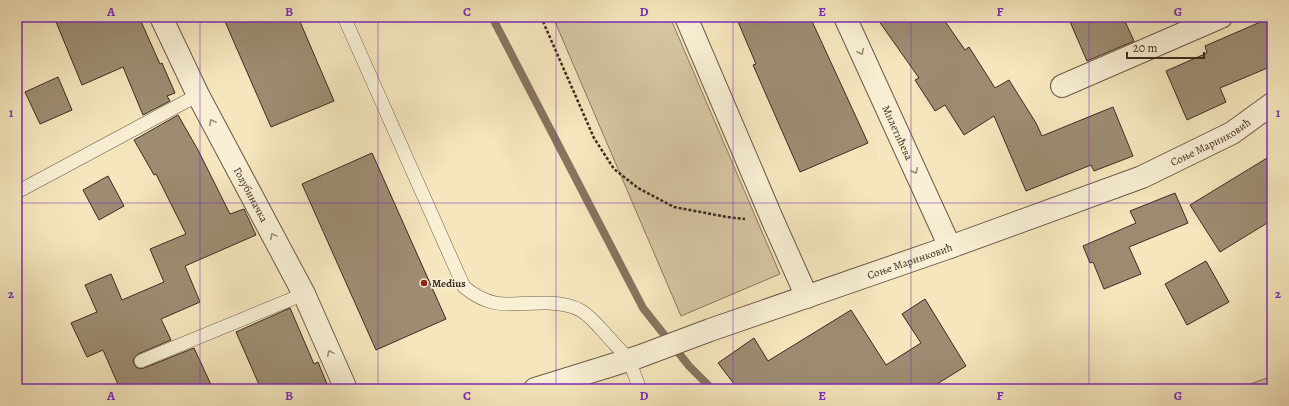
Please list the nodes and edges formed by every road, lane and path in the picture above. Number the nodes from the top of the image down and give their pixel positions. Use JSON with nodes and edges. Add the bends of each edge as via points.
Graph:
{"nodes":[{"id":1,"x":161,"y":17,"type":"edge"},
{"id":2,"x":344,"y":17,"type":"edge"},
{"id":3,"x":541,"y":17,"type":"edge"},
{"id":4,"x":686,"y":17,"type":"edge"},
{"id":5,"x":845,"y":17,"type":"edge"},
{"id":6,"x":1221,"y":17,"type":"edge"},
{"id":7,"x":1062,"y":86,"type":"dead end"},
{"id":8,"x":198,"y":95,"type":"junction"},
{"id":9,"x":1272,"y":104,"type":"edge"},
{"id":10,"x":17,"y":192,"type":"edge"},
{"id":11,"x":773,"y":222,"type":"junction"},
{"id":12,"x":950,"y":247,"type":"junction"},
{"id":13,"x":304,"y":294,"type":"junction"},
{"id":14,"x":807,"y":297,"type":"junction"},
{"id":15,"x":633,"y":359,"type":"junction"},
{"id":16,"x":141,"y":361,"type":"dead end"},
{"id":17,"x":346,"y":389,"type":"edge"},
{"id":18,"x":535,"y":389,"type":"edge"},
{"id":19,"x":640,"y":389,"type":"edge"}],
"edges":[{"from":1,"to":8,"type":"street","name":"Голубиначка"},
{"from":2,"to":15,"type":"lane","via":[[464,287],[474,296],[490,302],[571,305],[588,314]]},
{"from":3,"to":11,"type":"path","via":[[594,138],[614,169],[638,188],[674,207]]},
{"from":4,"to":11,"type":"street"},
{"from":5,"to":12,"type":"street","name":"Милетићева","one_way":true},
{"from":6,"to":7,"type":"street"},
{"from":8,"to":10,"type":"lane"},
{"from":13,"to":8,"type":"street","name":"Голубиначка","one_way":true},
{"from":9,"to":12,"type":"street","name":"Соње Маринковић","via":[[1232,133],[1142,177]]},
{"from":11,"to":14,"type":"street"},
{"from":12,"to":14,"type":"street","name":"Соње Маринковић"},
{"from":13,"to":16,"type":"lane"},
{"from":17,"to":13,"type":"street","name":"Голубиначка","one_way":true},
{"from":14,"to":15,"type":"street","name":"Соње Маринковић"},
{"from":15,"to":18,"type":"street","name":"Соње Маринковић"},
{"from":15,"to":19,"type":"lane"}]}
